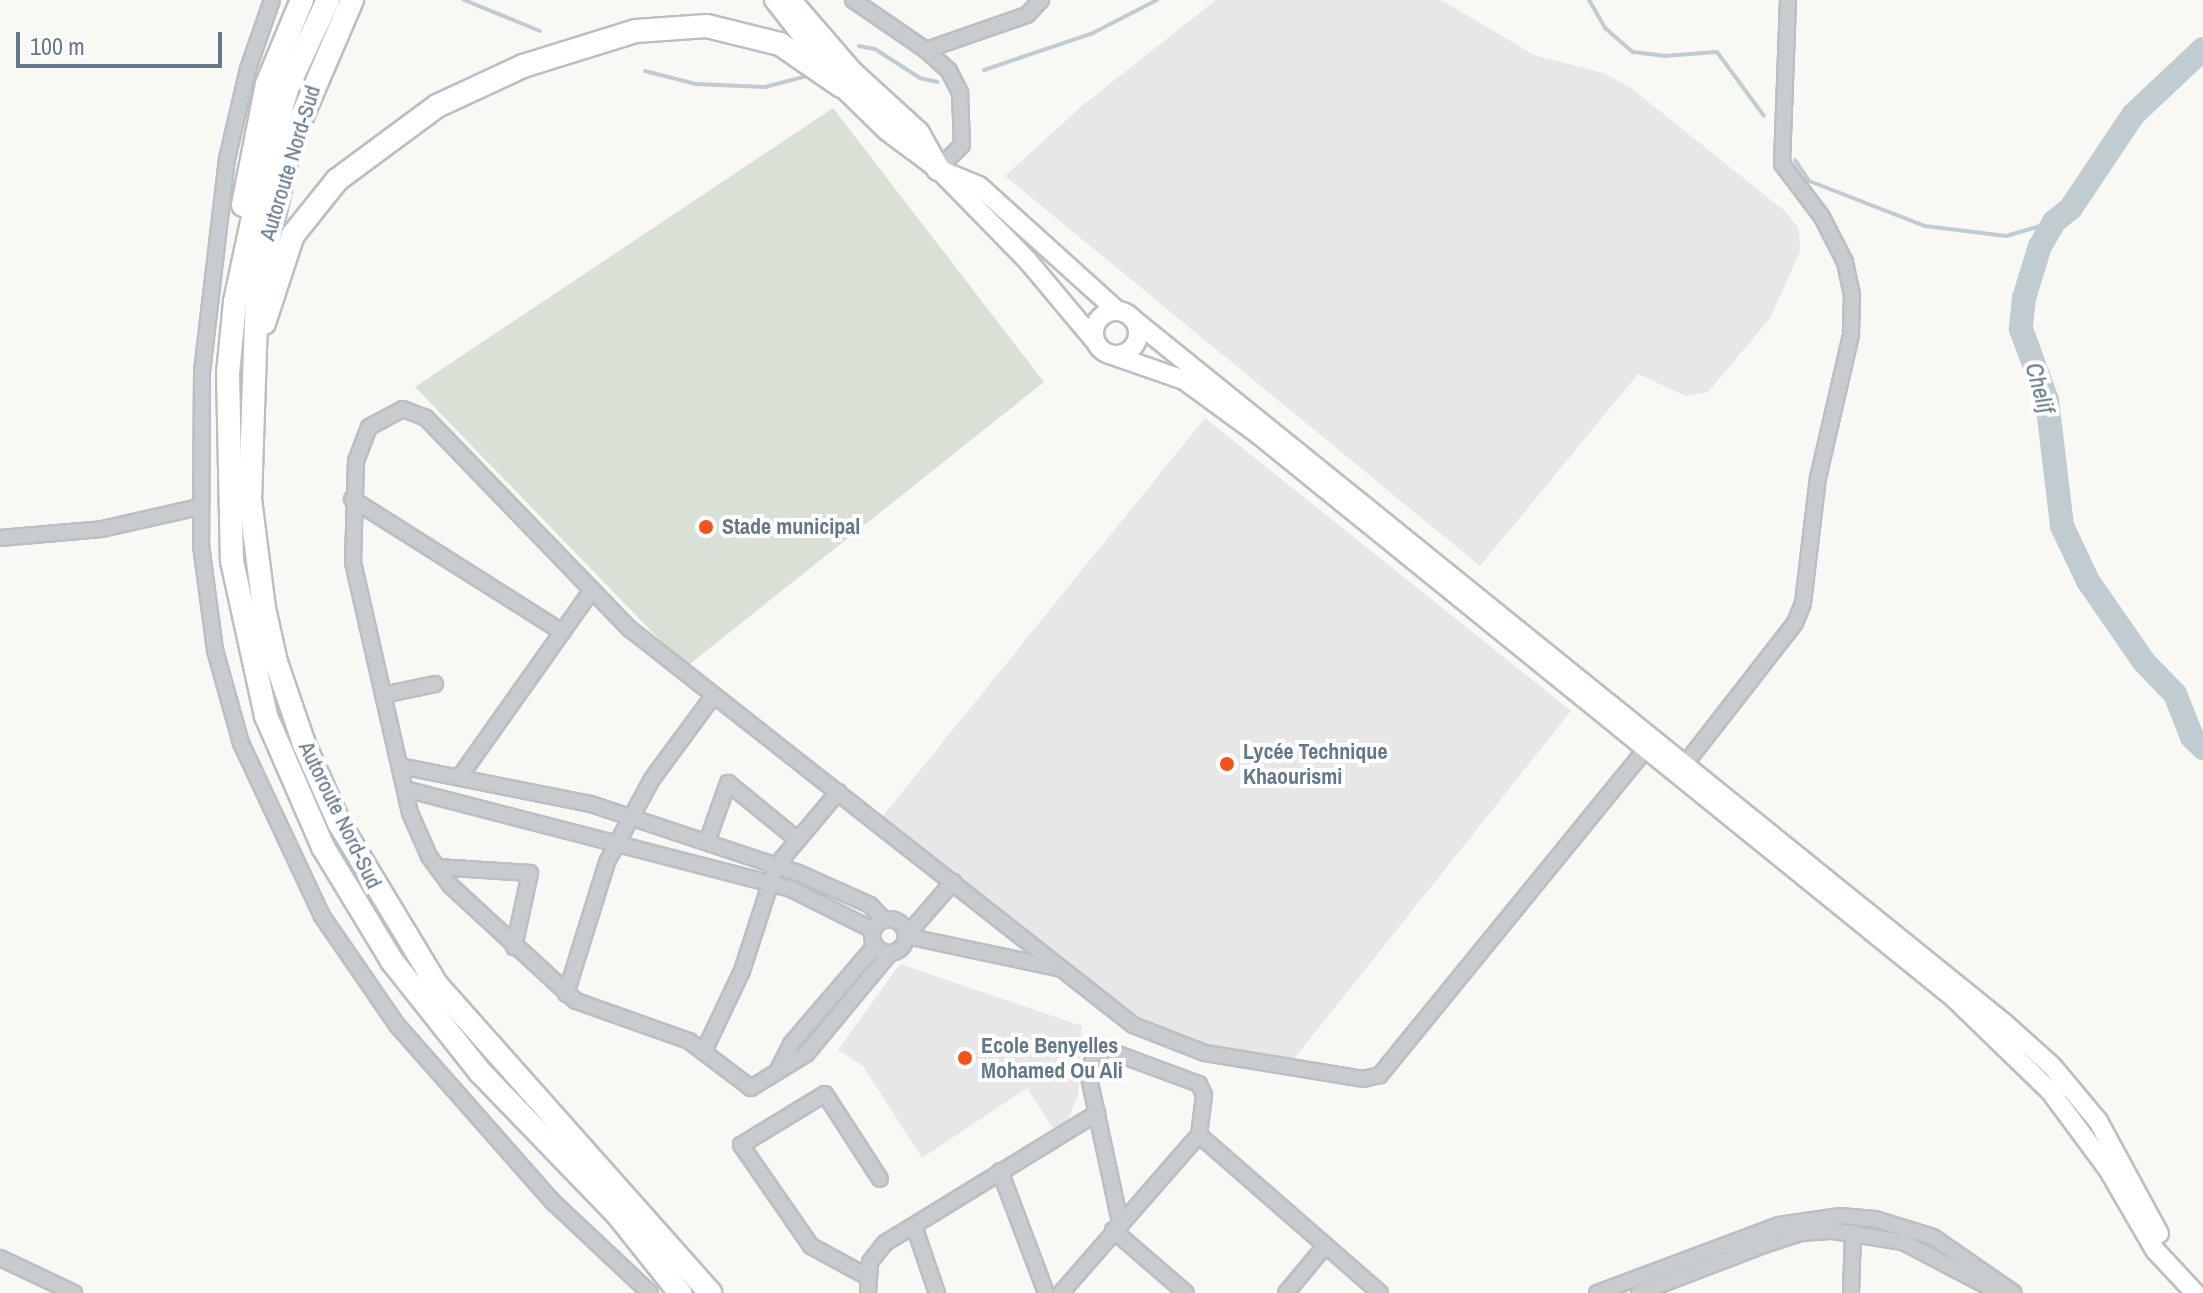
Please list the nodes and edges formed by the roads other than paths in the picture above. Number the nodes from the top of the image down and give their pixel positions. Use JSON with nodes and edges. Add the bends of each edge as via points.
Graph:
{"nodes":[{"id":1,"x":272,"y":0,"type":"edge"},
{"id":2,"x":302,"y":0,"type":"edge"},
{"id":3,"x":328,"y":0,"type":"edge"},
{"id":4,"x":352,"y":0,"type":"edge"},
{"id":5,"x":774,"y":0,"type":"edge"},
{"id":6,"x":789,"y":0,"type":"edge"},
{"id":7,"x":853,"y":0,"type":"edge"},
{"id":8,"x":1041,"y":0,"type":"edge"},
{"id":9,"x":1788,"y":0,"type":"edge"},
{"id":10,"x":926,"y":50,"type":"junction"},
{"id":11,"x":841,"y":86,"type":"junction"},
{"id":12,"x":938,"y":169,"type":"junction"},
{"id":13,"x":244,"y":262,"type":"junction"},
{"id":14,"x":1116,"y":310,"type":"junction"},
{"id":15,"x":1134,"y":320,"type":"junction"},
{"id":16,"x":1094,"y":340,"type":"junction"},
{"id":17,"x":253,"y":356,"type":"junction"},
{"id":18,"x":1115,"y":356,"type":"junction"},
{"id":19,"x":352,"y":499,"type":"junction"},
{"id":20,"x":199,"y":507,"type":"junction"},
{"id":21,"x":0,"y":538,"type":"edge"},
{"id":22,"x":592,"y":590,"type":"junction"},
{"id":23,"x":562,"y":632,"type":"junction"},
{"id":24,"x":435,"y":684,"type":"dead end"},
{"id":25,"x":383,"y":695,"type":"junction"},
{"id":26,"x":714,"y":695,"type":"junction"},
{"id":27,"x":1651,"y":743,"type":"junction"},
{"id":28,"x":1686,"y":763,"type":"junction"},
{"id":29,"x":400,"y":766,"type":"junction"},
{"id":30,"x":461,"y":775,"type":"junction"},
{"id":31,"x":405,"y":789,"type":"junction"},
{"id":32,"x":838,"y":792,"type":"junction"},
{"id":33,"x":630,"y":816,"type":"junction"},
{"id":34,"x":618,"y":840,"type":"junction"},
{"id":35,"x":798,"y":840,"type":"junction"},
{"id":36,"x":707,"y":842,"type":"junction"},
{"id":37,"x":776,"y":866,"type":"junction"},
{"id":38,"x":437,"y":867,"type":"junction"},
{"id":39,"x":953,"y":882,"type":"junction"},
{"id":40,"x":768,"y":883,"type":"junction"},
{"id":41,"x":884,"y":920,"type":"junction"},
{"id":42,"x":873,"y":930,"type":"junction"},
{"id":43,"x":906,"y":936,"type":"junction"},
{"id":44,"x":875,"y":946,"type":"junction"},
{"id":45,"x":514,"y":947,"type":"junction"},
{"id":46,"x":890,"y":953,"type":"junction"},
{"id":47,"x":1065,"y":970,"type":"junction"},
{"id":48,"x":566,"y":994,"type":"junction"},
{"id":49,"x":704,"y":1051,"type":"junction"},
{"id":50,"x":777,"y":1072,"type":"junction"},
{"id":51,"x":1097,"y":1113,"type":"junction"},
{"id":52,"x":1199,"y":1135,"type":"junction"},
{"id":53,"x":1000,"y":1171,"type":"junction"},
{"id":54,"x":880,"y":1179,"type":"dead end"},
{"id":55,"x":914,"y":1226,"type":"junction"},
{"id":56,"x":1117,"y":1226,"type":"junction"},
{"id":57,"x":1853,"y":1232,"type":"junction"},
{"id":58,"x":1326,"y":1245,"type":"junction"},
{"id":59,"x":0,"y":1258,"type":"edge"},
{"id":60,"x":2167,"y":1259,"type":"junction"},
{"id":61,"x":868,"y":1277,"type":"junction"},
{"id":62,"x":74,"y":1293,"type":"edge"},
{"id":63,"x":650,"y":1293,"type":"edge"},
{"id":64,"x":680,"y":1293,"type":"edge"},
{"id":65,"x":710,"y":1293,"type":"edge"},
{"id":66,"x":868,"y":1293,"type":"edge"},
{"id":67,"x":937,"y":1293,"type":"edge"},
{"id":68,"x":1046,"y":1293,"type":"edge"},
{"id":69,"x":1061,"y":1293,"type":"edge"},
{"id":70,"x":1186,"y":1293,"type":"edge"},
{"id":71,"x":1286,"y":1293,"type":"edge"},
{"id":72,"x":1380,"y":1293,"type":"edge"},
{"id":73,"x":1597,"y":1293,"type":"edge"},
{"id":74,"x":1639,"y":1293,"type":"edge"},
{"id":75,"x":1851,"y":1293,"type":"edge"},
{"id":76,"x":2000,"y":1293,"type":"edge"},
{"id":77,"x":2014,"y":1293,"type":"edge"},
{"id":78,"x":2195,"y":1293,"type":"edge"}],
"edges":[{"from":1,"to":20,"type":"street","via":[[248,69],[214,240],[202,372]]},
{"from":2,"to":13,"type":"highway","via":[[267,84],[248,164]]},
{"from":3,"to":13,"type":"highway","name":"Autoroute Nord-Sud","via":[[288,86]]},
{"from":4,"to":17,"type":"highway","name":"Autoroute Nord-Sud","via":[[290,145],[264,247]]},
{"from":5,"to":11,"type":"main road"},
{"from":6,"to":12,"type":"highway","via":[[852,73],[918,133]]},
{"from":7,"to":10,"type":"street"},
{"from":8,"to":10,"type":"street","via":[[1027,15]]},
{"from":9,"to":28,"type":"street","via":[[1782,164],[1822,217],[1845,262],[1852,295],[1851,335],[1818,478],[1799,613]]},
{"from":10,"to":12,"type":"street","via":[[949,71],[964,108],[962,145]]},
{"from":11,"to":12,"type":"main road","via":[[887,131]]},
{"from":11,"to":17,"type":"highway","via":[[780,44],[707,26],[669,26],[609,38],[481,84],[386,138],[314,204],[285,255]]},
{"from":12,"to":14,"type":"main road","via":[[979,186]]},
{"from":12,"to":16,"type":"main road","via":[[1028,261]]},
{"from":13,"to":64,"type":"highway","name":"Autoroute Nord-Sud","via":[[228,373],[232,561],[266,716],[290,778],[361,911],[430,1012],[480,1072],[618,1215]]},
{"from":14,"to":15,"type":"main road"},
{"from":14,"to":16,"type":"main road","via":[[1098,319]]},
{"from":15,"to":18,"type":"main road","via":[[1137,341],[1129,352]]},
{"from":15,"to":27,"type":"main road"},
{"from":16,"to":18,"type":"main road"},
{"from":17,"to":65,"type":"highway","name":"Autoroute Nord-Sud","via":[[250,499],[264,608],[289,703],[339,823],[436,984]]},
{"from":18,"to":27,"type":"main road","via":[[1165,372],[1210,397]]},
{"from":19,"to":22,"type":"street","via":[[356,461],[369,427],[393,411],[415,411]]},
{"from":19,"to":23,"type":"street"},
{"from":19,"to":25,"type":"street","via":[[353,562]]},
{"from":20,"to":21,"type":"street","via":[[102,529]]},
{"from":20,"to":63,"type":"street","via":[[215,650],[241,743],[322,916],[369,988],[438,1075],[553,1202]]},
{"from":22,"to":23,"type":"street"},
{"from":22,"to":26,"type":"street","via":[[630,629]]},
{"from":23,"to":30,"type":"street"},
{"from":24,"to":25,"type":"street"},
{"from":25,"to":29,"type":"street"},
{"from":26,"to":32,"type":"street"},
{"from":26,"to":33,"type":"street"},
{"from":27,"to":28,"type":"main road"},
{"from":27,"to":47,"type":"street","via":[[1374,1078],[1175,1045],[1133,1025]]},
{"from":27,"to":60,"type":"main road","via":[[2010,1050],[2083,1133],[2155,1250]]},
{"from":28,"to":60,"type":"main road","via":[[2052,1066],[2098,1121],[2164,1242]]},
{"from":29,"to":30,"type":"street"},
{"from":29,"to":31,"type":"street"},
{"from":30,"to":33,"type":"street"},
{"from":31,"to":34,"type":"street"},
{"from":31,"to":38,"type":"street","via":[[417,832]]},
{"from":32,"to":35,"type":"street"},
{"from":32,"to":39,"type":"street"},
{"from":33,"to":34,"type":"street"},
{"from":33,"to":36,"type":"street"},
{"from":34,"to":40,"type":"street"},
{"from":34,"to":48,"type":"street"},
{"from":35,"to":36,"type":"street","via":[[728,783]]},
{"from":35,"to":37,"type":"street"},
{"from":36,"to":37,"type":"street"},
{"from":37,"to":40,"type":"street"},
{"from":37,"to":41,"type":"street","via":[[870,905]]},
{"from":38,"to":45,"type":"street"},
{"from":38,"to":45,"type":"street","via":[[530,873]]},
{"from":39,"to":43,"type":"street"},
{"from":39,"to":47,"type":"street"},
{"from":40,"to":42,"type":"street"},
{"from":40,"to":49,"type":"street","via":[[742,971]]},
{"from":41,"to":42,"type":"street"},
{"from":41,"to":43,"type":"street","via":[[900,923]]},
{"from":42,"to":44,"type":"street"},
{"from":43,"to":46,"type":"street","via":[[900,949]]},
{"from":43,"to":47,"type":"street"},
{"from":44,"to":46,"type":"street"},
{"from":44,"to":50,"type":"street","via":[[791,1044]]},
{"from":45,"to":48,"type":"street"},
{"from":46,"to":50,"type":"street","via":[[806,1054]]},
{"from":48,"to":49,"type":"street"},
{"from":49,"to":50,"type":"street","via":[[743,1086],[758,1086]]},
{"from":51,"to":52,"type":"street","via":[[1088,1073],[1093,1059],[1107,1050],[1199,1084],[1204,1095]]},
{"from":51,"to":53,"type":"street"},
{"from":51,"to":56,"type":"street"},
{"from":52,"to":56,"type":"street"},
{"from":52,"to":58,"type":"street"},
{"from":53,"to":55,"type":"street"},
{"from":53,"to":68,"type":"street"},
{"from":54,"to":61,"type":"street","via":[[825,1094],[741,1145],[811,1246]]},
{"from":55,"to":61,"type":"street","via":[[885,1243],[870,1262]]},
{"from":55,"to":67,"type":"street"},
{"from":56,"to":69,"type":"street"},
{"from":56,"to":70,"type":"street"},
{"from":57,"to":74,"type":"street","via":[[1802,1233]]},
{"from":57,"to":75,"type":"street"},
{"from":57,"to":76,"type":"street","via":[[1933,1254]]},
{"from":58,"to":71,"type":"street"},
{"from":58,"to":72,"type":"street"},
{"from":59,"to":62,"type":"street"},
{"from":60,"to":78,"type":"main road"},
{"from":61,"to":66,"type":"street"},
{"from":73,"to":77,"type":"street","via":[[1779,1225],[1840,1216],[1875,1219],[1933,1237]]}]}
